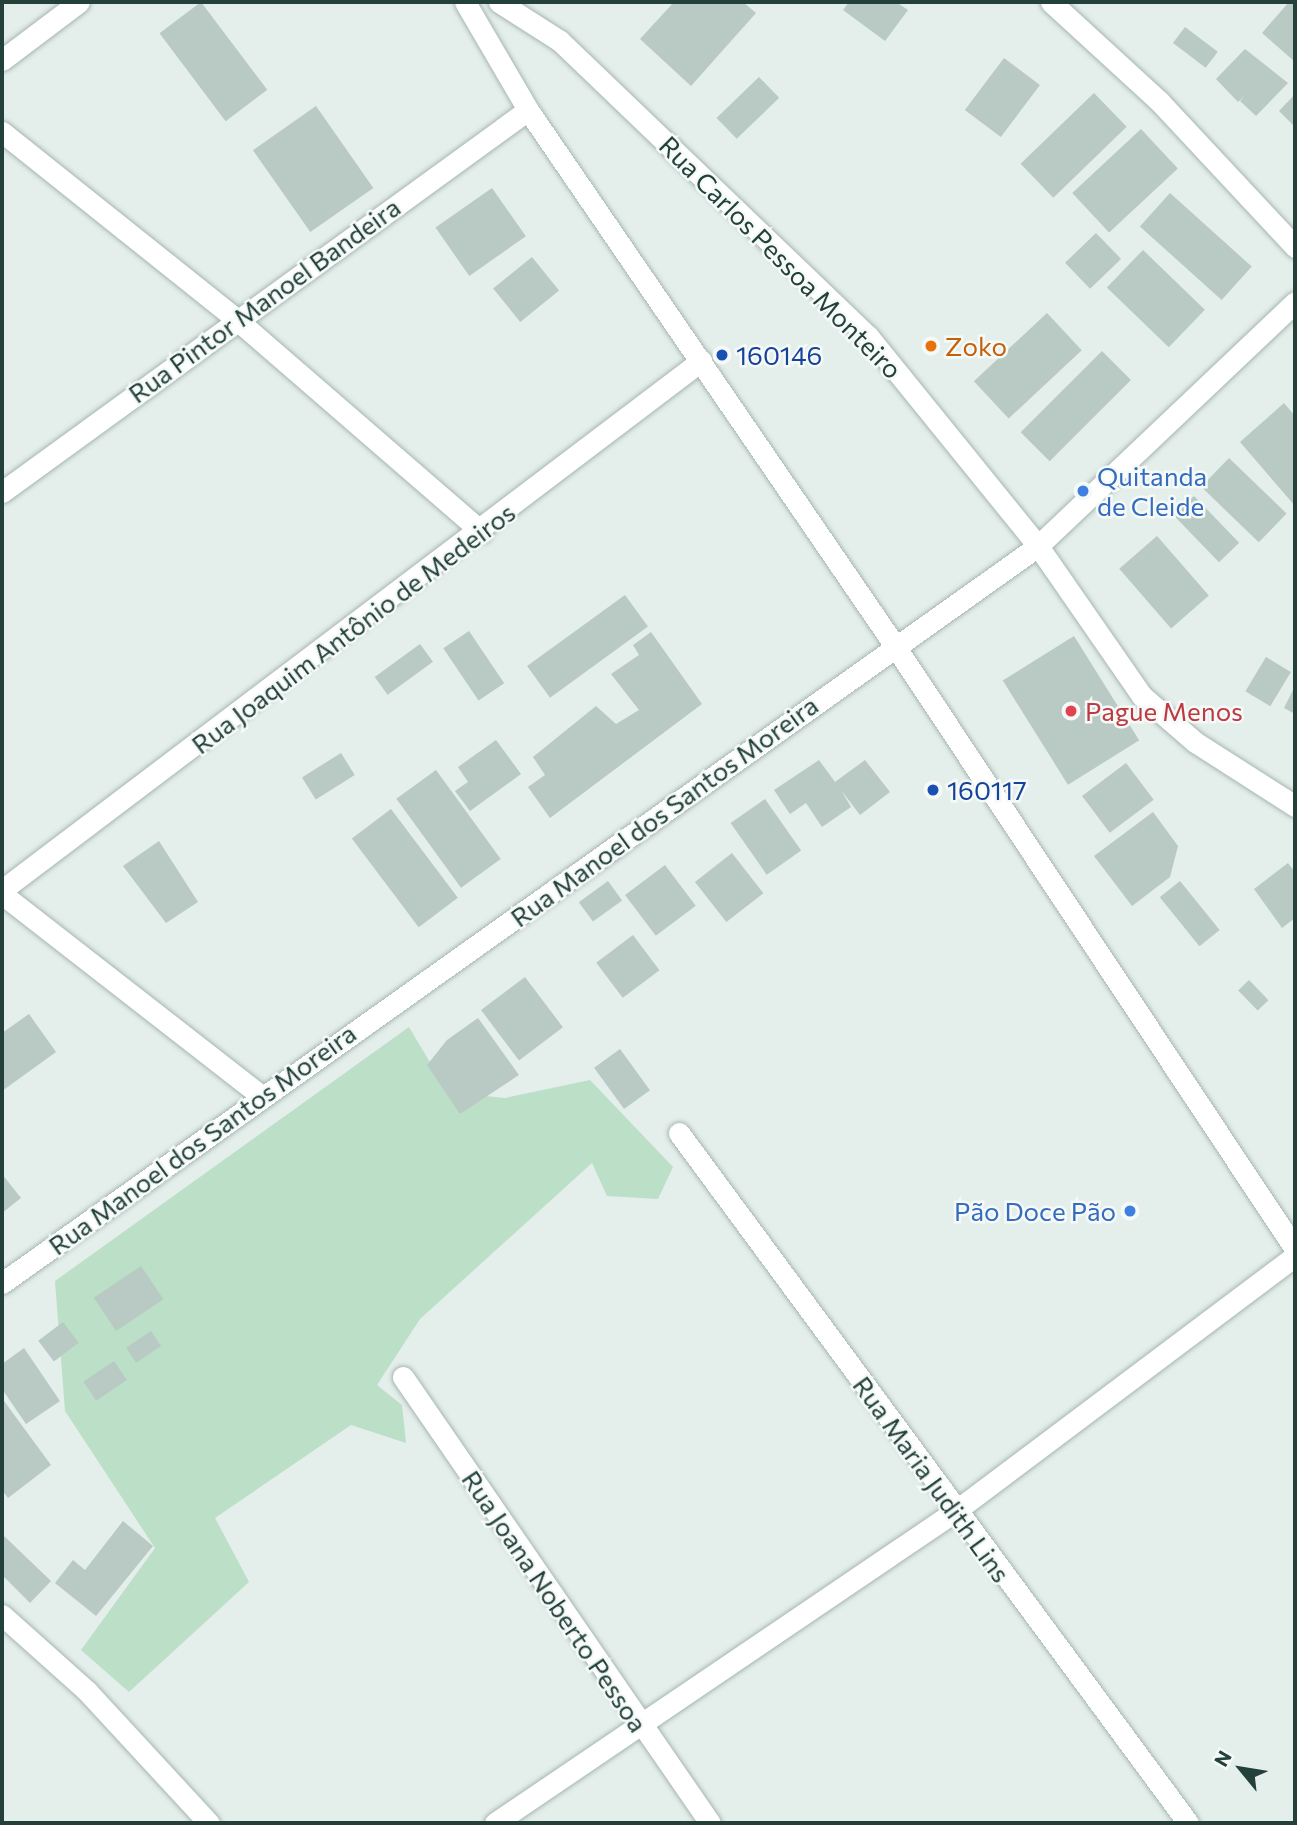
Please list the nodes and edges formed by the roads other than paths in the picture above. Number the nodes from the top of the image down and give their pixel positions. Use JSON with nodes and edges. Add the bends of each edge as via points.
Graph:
{"nodes":[{"id":1,"x":79,"y":2,"type":"edge"},
{"id":2,"x":465,"y":2,"type":"edge"},
{"id":3,"x":499,"y":2,"type":"edge"},
{"id":4,"x":1051,"y":2,"type":"edge"},
{"id":5,"x":2,"y":60,"type":"edge"},
{"id":6,"x":528,"y":110,"type":"junction"},
{"id":7,"x":2,"y":132,"type":"edge"},
{"id":8,"x":1295,"y":247,"type":"edge"},
{"id":9,"x":1295,"y":302,"type":"edge"},
{"id":10,"x":236,"y":318,"type":"junction"},
{"id":11,"x":701,"y":361,"type":"junction"},
{"id":12,"x":2,"y":492,"type":"edge"},
{"id":13,"x":482,"y":532,"type":"junction"},
{"id":14,"x":1038,"y":546,"type":"junction"},
{"id":15,"x":893,"y":643,"type":"junction"},
{"id":16,"x":1295,"y":806,"type":"edge"},
{"id":17,"x":2,"y":892,"type":"edge"},
{"id":18,"x":259,"y":1094,"type":"junction"},
{"id":19,"x":680,"y":1133,"type":"dead end"},
{"id":20,"x":1295,"y":1249,"type":"edge"},
{"id":21,"x":1295,"y":1256,"type":"edge"},
{"id":22,"x":2,"y":1283,"type":"edge"},
{"id":23,"x":403,"y":1377,"type":"dead end"},
{"id":24,"x":954,"y":1512,"type":"junction"},
{"id":25,"x":2,"y":1615,"type":"edge"},
{"id":26,"x":640,"y":1727,"type":"junction"},
{"id":27,"x":209,"y":1823,"type":"edge"},
{"id":28,"x":495,"y":1823,"type":"edge"},
{"id":29,"x":710,"y":1823,"type":"edge"},
{"id":30,"x":1188,"y":1823,"type":"edge"}],
"edges":[{"from":1,"to":5,"type":"street"},
{"from":2,"to":6,"type":"street"},
{"from":3,"to":14,"type":"street","name":"Rua Carlos Pessoa Monteiro","via":[[559,41],[850,318]]},
{"from":4,"to":8,"type":"street","via":[[1159,101]]},
{"from":6,"to":10,"type":"street","name":"Rua Pintor Manoel Bandeira"},
{"from":6,"to":11,"type":"street"},
{"from":7,"to":10,"type":"street"},
{"from":9,"to":14,"type":"street","name":"Rua Manoel dos Santos Moreira"},
{"from":10,"to":12,"type":"street","name":"Rua Pintor Manoel Bandeira"},
{"from":10,"to":13,"type":"street"},
{"from":11,"to":13,"type":"street","name":"Rua Joaquim Antônio de Medeiros"},
{"from":11,"to":15,"type":"street"},
{"from":13,"to":17,"type":"street","name":"Rua Joaquim Antônio de Medeiros"},
{"from":14,"to":15,"type":"street","name":"Rua Manoel dos Santos Moreira"},
{"from":14,"to":16,"type":"street","name":"Rua Carlos Pessoa Monteiro","via":[[1142,695],[1195,742]]},
{"from":15,"to":18,"type":"street","name":"Rua Manoel dos Santos Moreira","via":[[600,862]]},
{"from":15,"to":20,"type":"street"},
{"from":17,"to":18,"type":"street"},
{"from":18,"to":22,"type":"street","name":"Rua Manoel dos Santos Moreira"},
{"from":19,"to":24,"type":"street","name":"Rua Maria Judith Lins"},
{"from":21,"to":24,"type":"street"},
{"from":23,"to":26,"type":"street","name":"Rua Joana Noberto Pessoa"},
{"from":24,"to":26,"type":"street"},
{"from":24,"to":30,"type":"street","name":"Rua Maria Judith Lins"},
{"from":25,"to":27,"type":"street","via":[[88,1691]]},
{"from":26,"to":28,"type":"street"},
{"from":26,"to":29,"type":"street","name":"Rua Joana Noberto Pessoa"}]}
